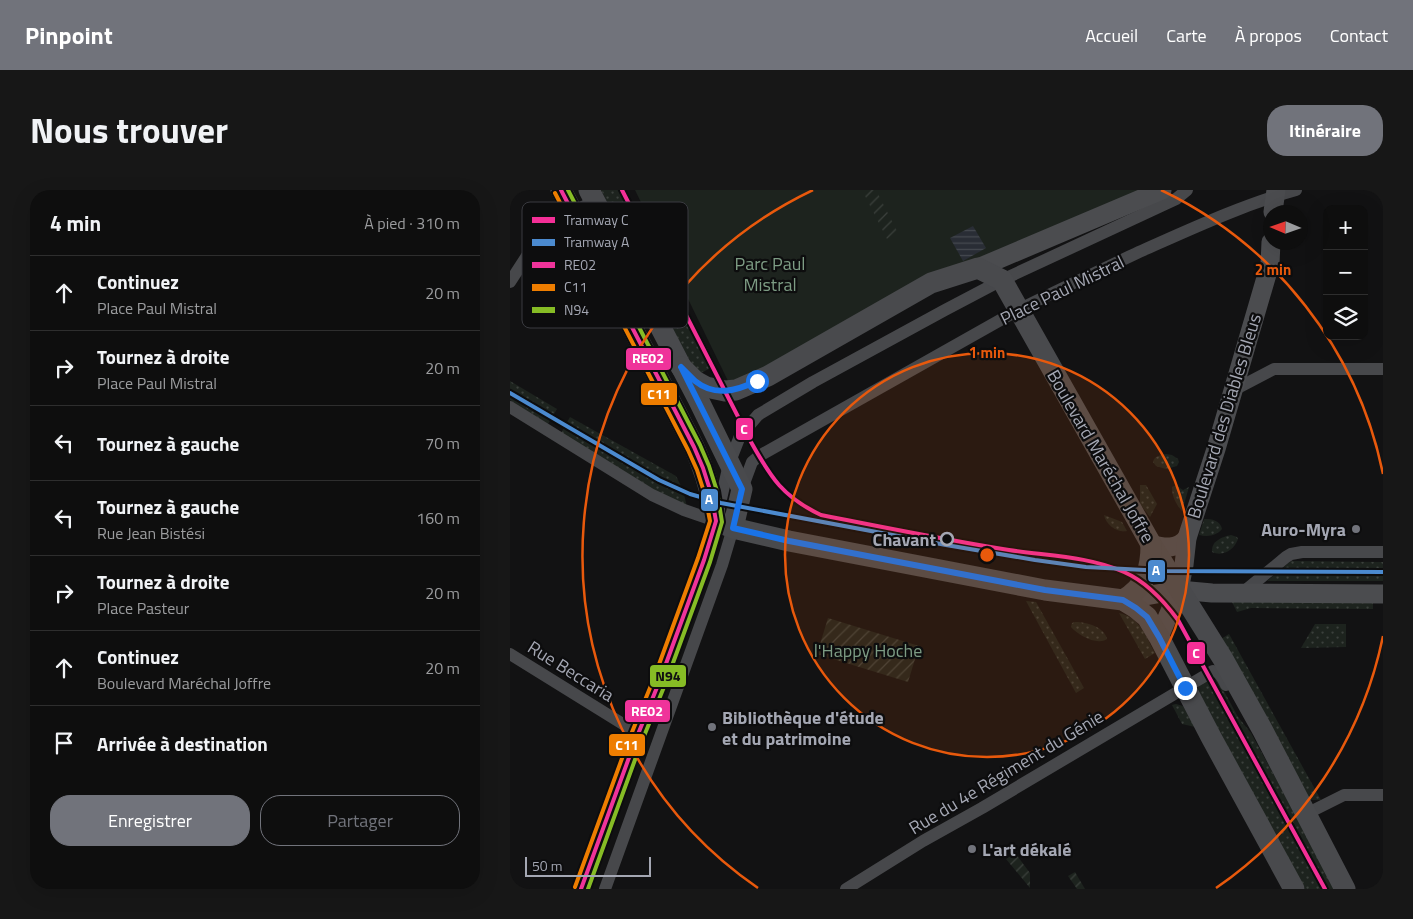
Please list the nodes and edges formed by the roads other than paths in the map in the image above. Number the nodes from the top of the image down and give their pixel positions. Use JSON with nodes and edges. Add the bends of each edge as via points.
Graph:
{"nodes":[{"id":1,"x":561,"y":190,"type":"edge"},
{"id":2,"x":1162,"y":190,"type":"edge"},
{"id":3,"x":1187,"y":190,"type":"edge"},
{"id":4,"x":1296,"y":190,"type":"edge"},
{"id":5,"x":1275,"y":200,"type":"edge"},
{"id":6,"x":568,"y":202,"type":"edge"},
{"id":7,"x":1271,"y":250,"type":"edge"},
{"id":8,"x":522,"y":263,"type":"edge"},
{"id":9,"x":978,"y":268,"type":"junction"},
{"id":10,"x":1002,"y":280,"type":"junction"},
{"id":11,"x":510,"y":282,"type":"edge"},
{"id":12,"x":1018,"y":310,"type":"junction"},
{"id":13,"x":632,"y":328,"type":"edge"},
{"id":14,"x":661,"y":328,"type":"edge"},
{"id":15,"x":681,"y":367,"type":"junction"},
{"id":16,"x":1383,"y":369,"type":"edge"},
{"id":17,"x":1232,"y":391,"type":"junction"},
{"id":18,"x":510,"y":407,"type":"edge"},
{"id":19,"x":729,"y":464,"type":"junction"},
{"id":20,"x":742,"y":489,"type":"junction"},
{"id":21,"x":725,"y":524,"type":"junction"},
{"id":22,"x":1187,"y":538,"type":"junction"},
{"id":23,"x":1151,"y":544,"type":"junction"},
{"id":24,"x":1383,"y":552,"type":"edge"},
{"id":25,"x":1179,"y":590,"type":"junction"},
{"id":26,"x":1242,"y":594,"type":"junction"},
{"id":27,"x":1383,"y":594,"type":"edge"},
{"id":28,"x":1123,"y":600,"type":"junction"},
{"id":29,"x":1159,"y":637,"type":"junction"},
{"id":30,"x":510,"y":654,"type":"edge"},
{"id":31,"x":1185,"y":688,"type":"junction"},
{"id":32,"x":1263,"y":731,"type":"junction"},
{"id":33,"x":638,"y":734,"type":"junction"},
{"id":34,"x":1383,"y":795,"type":"edge"},
{"id":35,"x":1306,"y":814,"type":"junction"},
{"id":36,"x":581,"y":889,"type":"edge"},
{"id":37,"x":606,"y":889,"type":"edge"},
{"id":38,"x":846,"y":889,"type":"edge"},
{"id":39,"x":1294,"y":889,"type":"edge"},
{"id":40,"x":1346,"y":889,"type":"edge"}],
"edges":[{"from":1,"to":6,"type":"main road"},
{"from":2,"to":9,"type":"main road"},
{"from":3,"to":10,"type":"street","name":"Place Paul Mistral","via":[[1176,199]]},
{"from":4,"to":5,"type":"street","name":"Place Paul Mistral"},
{"from":5,"to":12,"type":"street","name":"Place Paul Mistral","via":[[1200,224]]},
{"from":7,"to":17,"type":"main road","name":"Boulevard des Diables Bleus","via":[[1270,264]]},
{"from":8,"to":11,"type":"street"},
{"from":9,"to":10,"type":"main road"},
{"from":9,"to":15,"type":"main road","via":[[931,283],[768,376],[736,390],[706,387]]},
{"from":10,"to":12,"type":"main road","name":"Boulevard Maréchal Joffre"},
{"from":10,"to":19,"type":"street","name":"Place Paul Mistral","via":[[758,415],[740,436]]},
{"from":12,"to":20,"type":"street","name":"Place Paul Mistral","via":[[759,456],[752,462]]},
{"from":12,"to":23,"type":"main road","name":"Boulevard Maréchal Joffre"},
{"from":13,"to":21,"type":"main road","via":[[694,448]]},
{"from":14,"to":15,"type":"main road"},
{"from":15,"to":19,"type":"main road"},
{"from":16,"to":17,"type":"street","via":[[1274,369]]},
{"from":17,"to":22,"type":"main road","name":"Boulevard des Diables Bleus"},
{"from":18,"to":21,"type":"street","via":[[652,495]]},
{"from":19,"to":20,"type":"main road"},
{"from":19,"to":21,"type":"street","name":"Place Paul Mistral"},
{"from":20,"to":21,"type":"main road"},
{"from":21,"to":28,"type":"main road","via":[[789,541],[1045,590]]},
{"from":21,"to":33,"type":"street","via":[[704,560]]},
{"from":21,"to":37,"type":"street","via":[[722,565]]},
{"from":22,"to":23,"type":"main road","via":[[1183,543],[1163,548]]},
{"from":22,"to":25,"type":"main road","name":"Boulevard des Diables Bleus"},
{"from":23,"to":25,"type":"main road","name":"Boulevard Maréchal Joffre"},
{"from":23,"to":28,"type":"main road","via":[[1147,574],[1131,596]]},
{"from":24,"to":26,"type":"street","via":[[1291,554]]},
{"from":25,"to":26,"type":"main road"},
{"from":25,"to":28,"type":"main road"},
{"from":25,"to":29,"type":"main road","name":"Boulevard des Diables Bleus"},
{"from":25,"to":32,"type":"main road","name":"Boulevard Maréchal Joffre"},
{"from":26,"to":27,"type":"main road"},
{"from":28,"to":29,"type":"main road","via":[[1147,617]]},
{"from":29,"to":31,"type":"main road"},
{"from":30,"to":33,"type":"street","name":"Rue Beccaria"},
{"from":31,"to":32,"type":"street","name":"Rue du 4e Régiment du Génie","via":[[1213,670],[1217,671],[1240,711]]},
{"from":31,"to":38,"type":"street","name":"Rue du 4e Régiment du Génie"},
{"from":31,"to":39,"type":"main road"},
{"from":32,"to":35,"type":"main road","name":"Boulevard Maréchal Joffre"},
{"from":33,"to":36,"type":"street"},
{"from":34,"to":35,"type":"street","via":[[1344,795]]},
{"from":35,"to":40,"type":"main road","name":"Boulevard Maréchal Joffre"}]}
